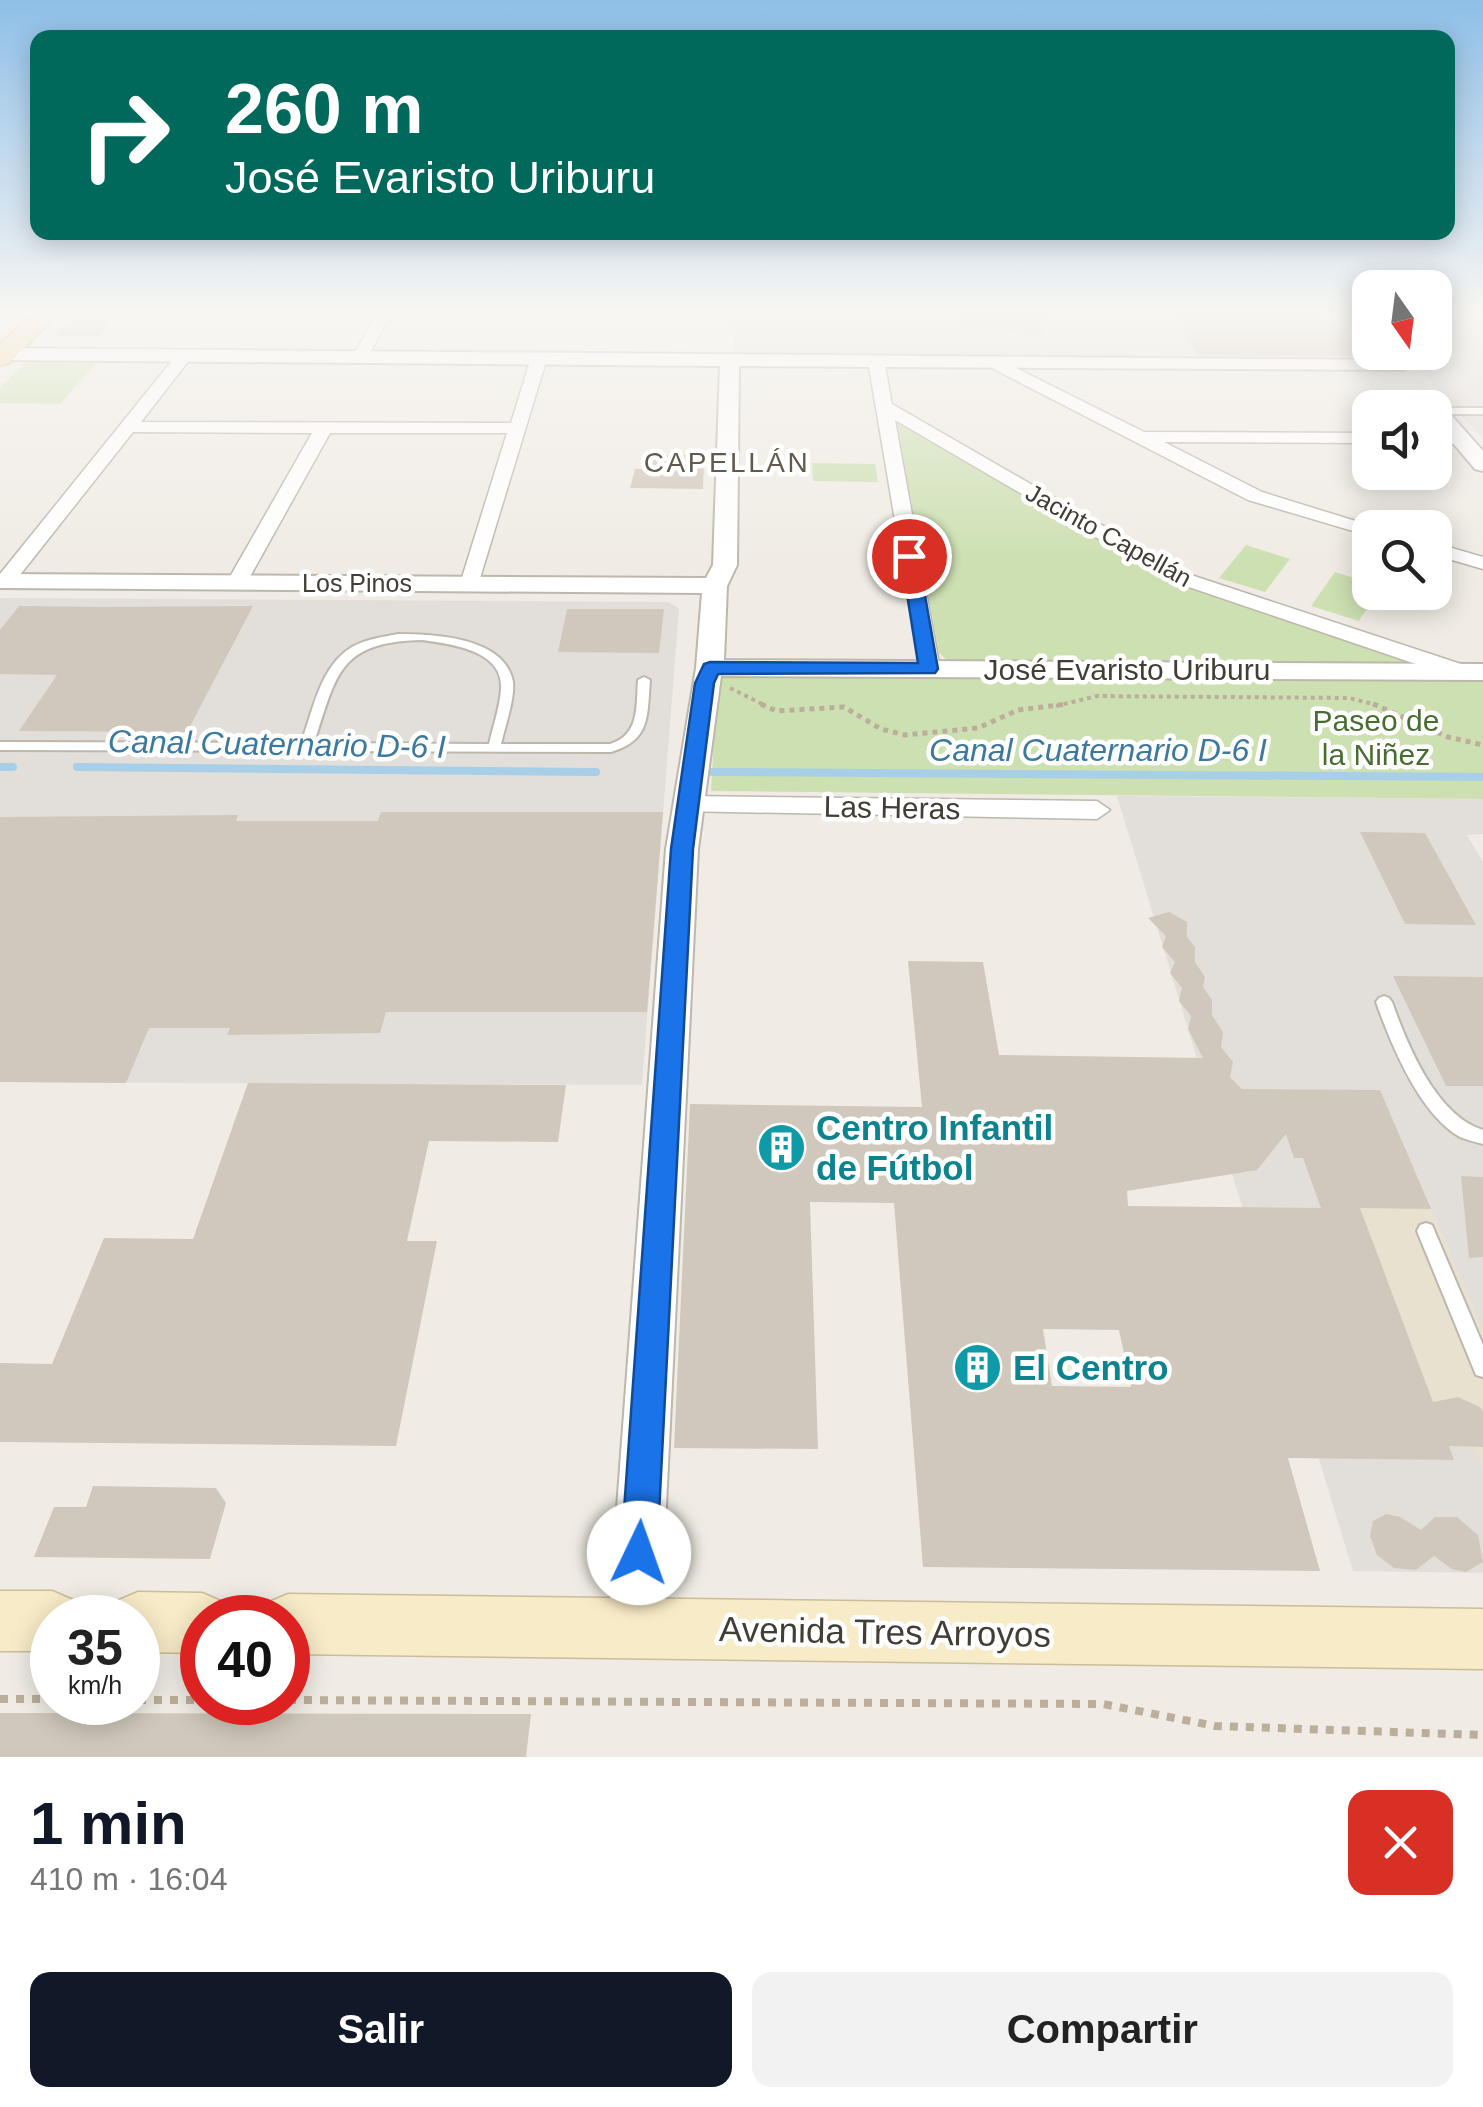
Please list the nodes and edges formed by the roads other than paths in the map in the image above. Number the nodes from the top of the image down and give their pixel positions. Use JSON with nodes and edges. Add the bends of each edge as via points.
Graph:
{"nodes":[{"id":1,"x":153,"y":395,"type":"edge"},
{"id":2,"x":528,"y":395,"type":"edge"},
{"id":3,"x":729,"y":395,"type":"edge"},
{"id":4,"x":881,"y":395,"type":"edge"},
{"id":5,"x":1057,"y":395,"type":"edge"},
{"id":6,"x":883,"y":406,"type":"junction"},
{"id":7,"x":1452,"y":410,"type":"edge"},
{"id":8,"x":1483,"y":411,"type":"edge"},
{"id":9,"x":128,"y":427,"type":"junction"},
{"id":10,"x":324,"y":428,"type":"junction"},
{"id":11,"x":518,"y":428,"type":"junction"},
{"id":12,"x":1452,"y":429,"type":"edge"},
{"id":13,"x":1139,"y":437,"type":"junction"},
{"id":14,"x":1352,"y":438,"type":"edge"},
{"id":15,"x":1452,"y":439,"type":"edge"},
{"id":16,"x":1461,"y":439,"type":"junction"},
{"id":17,"x":1483,"y":464,"type":"edge"},
{"id":18,"x":1352,"y":525,"type":"edge"},
{"id":19,"x":1452,"y":555,"type":"edge"},
{"id":20,"x":1483,"y":564,"type":"edge"},
{"id":21,"x":2,"y":581,"type":"edge"},
{"id":22,"x":237,"y":582,"type":"junction"},
{"id":23,"x":470,"y":584,"type":"junction"},
{"id":24,"x":715,"y":586,"type":"junction"},
{"id":25,"x":928,"y":669,"type":"junction"},
{"id":26,"x":1472,"y":672,"type":"edge"},
{"id":27,"x":714,"y":675,"type":"junction"},
{"id":28,"x":644,"y":680,"type":"dead end"},
{"id":29,"x":0,"y":746,"type":"edge"},
{"id":30,"x":306,"y":747,"type":"junction"},
{"id":31,"x":494,"y":748,"type":"junction"},
{"id":32,"x":688,"y":805,"type":"junction"},
{"id":33,"x":1097,"y":810,"type":"dead end"},
{"id":34,"x":1384,"y":1002,"type":"dead end"},
{"id":35,"x":1483,"y":1137,"type":"edge"},
{"id":36,"x":1426,"y":1230,"type":"dead end"},
{"id":37,"x":1483,"y":1368,"type":"edge"},
{"id":38,"x":0,"y":1621,"type":"edge"},
{"id":39,"x":30,"y":1622,"type":"edge"},
{"id":40,"x":310,"y":1624,"type":"edge"},
{"id":41,"x":634,"y":1628,"type":"junction"},
{"id":42,"x":1483,"y":1639,"type":"edge"}],
"edges":[{"from":1,"to":9,"type":"street"},
{"from":2,"to":11,"type":"street"},
{"from":3,"to":24,"type":"street","via":[[725,565]]},
{"from":4,"to":6,"type":"street"},
{"from":5,"to":13,"type":"street"},
{"from":6,"to":25,"type":"street"},
{"from":6,"to":26,"type":"street","name":"Jacinto Capellán","via":[[1178,577]]},
{"from":7,"to":8,"type":"lane"},
{"from":9,"to":10,"type":"street"},
{"from":9,"to":21,"type":"street"},
{"from":10,"to":11,"type":"street"},
{"from":10,"to":22,"type":"street"},
{"from":11,"to":23,"type":"street"},
{"from":12,"to":16,"type":"street"},
{"from":13,"to":14,"type":"street"},
{"from":13,"to":18,"type":"street","via":[[1256,496]]},
{"from":15,"to":16,"type":"street"},
{"from":16,"to":17,"type":"street"},
{"from":19,"to":20,"type":"street"},
{"from":21,"to":22,"type":"street","name":"Los Pinos"},
{"from":22,"to":23,"type":"street","name":"Los Pinos"},
{"from":23,"to":24,"type":"street","name":"Los Pinos"},
{"from":24,"to":27,"type":"street"},
{"from":25,"to":26,"type":"street","name":"José Evaristo Uriburu"},
{"from":25,"to":27,"type":"street","name":"José Evaristo Uriburu"},
{"from":27,"to":32,"type":"street","via":[[704,683]]},
{"from":28,"to":31,"type":"lane","via":[[640,730],[624,745]]},
{"from":29,"to":30,"type":"lane"},
{"from":30,"to":31,"type":"lane"},
{"from":30,"to":31,"type":"lane","via":[[346,656],[383,642],[430,638],[474,646],[502,664],[508,686]]},
{"from":32,"to":33,"type":"street","name":"Las Heras"},
{"from":32,"to":41,"type":"street"},
{"from":34,"to":35,"type":"lane","via":[[1394,1033],[1438,1107]]},
{"from":36,"to":37,"type":"lane"},
{"from":38,"to":39,"type":"main road"},
{"from":40,"to":41,"type":"main road","name":"Avenida Tres Arroyos"},
{"from":41,"to":42,"type":"main road","name":"Avenida Tres Arroyos"}]}
